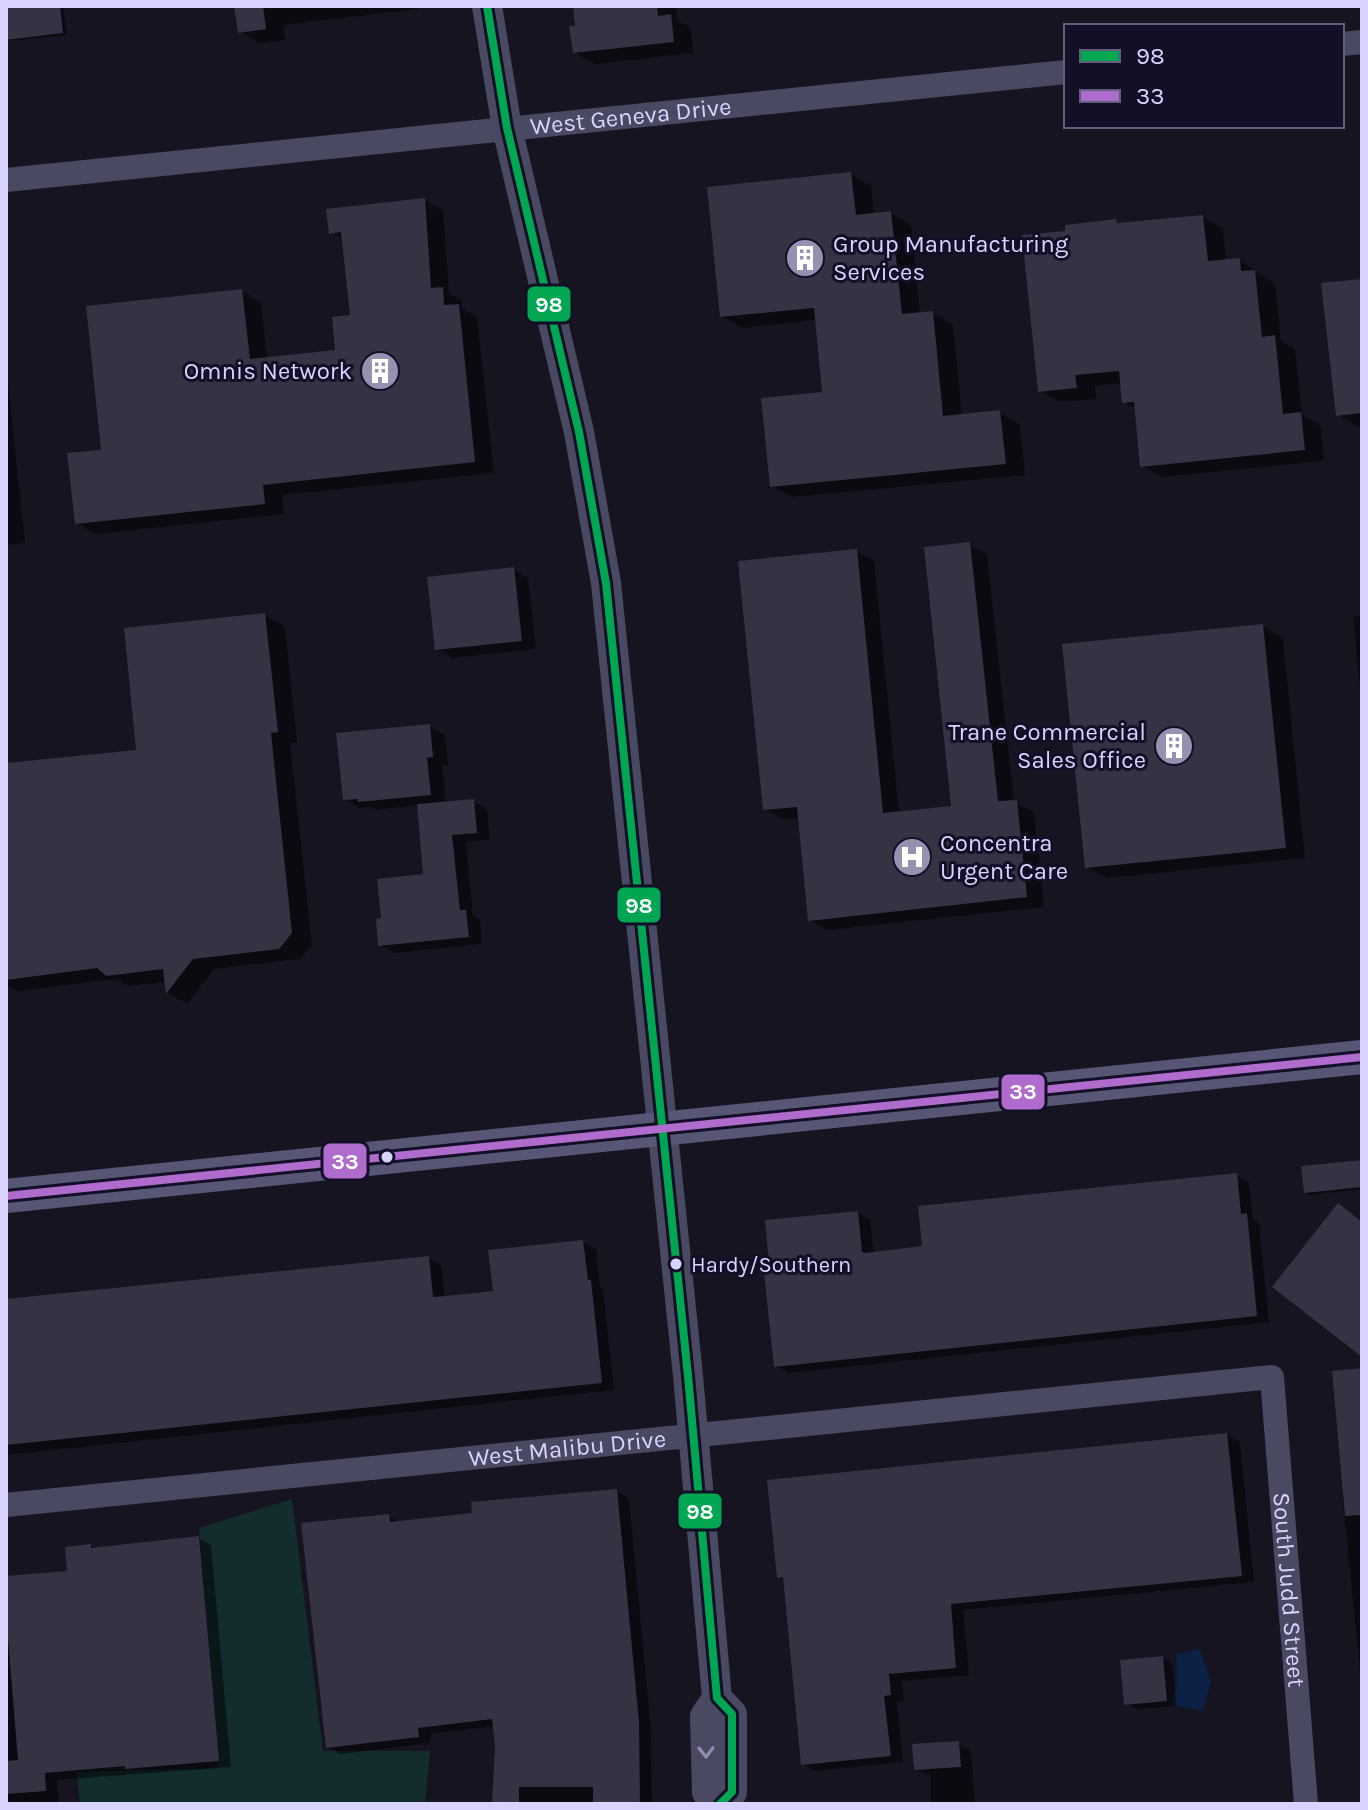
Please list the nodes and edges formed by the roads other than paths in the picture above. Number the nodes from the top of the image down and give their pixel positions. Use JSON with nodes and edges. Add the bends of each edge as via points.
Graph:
{"nodes":[{"id":1,"x":487,"y":6,"type":"edge"},
{"id":2,"x":1064,"y":72,"type":"edge"},
{"id":3,"x":507,"y":128,"type":"junction"},
{"id":4,"x":6,"y":180,"type":"edge"},
{"id":5,"x":1362,"y":1057,"type":"edge"},
{"id":6,"x":662,"y":1128,"type":"junction"},
{"id":7,"x":6,"y":1196,"type":"edge"},
{"id":8,"x":1272,"y":1377,"type":"joint"},
{"id":9,"x":694,"y":1434,"type":"junction"},
{"id":10,"x":6,"y":1505,"type":"edge"},
{"id":11,"x":720,"y":1804,"type":"edge"},
{"id":12,"x":1306,"y":1804,"type":"edge"}],
"edges":[{"from":1,"to":3,"type":"street"},
{"from":2,"to":3,"type":"street","name":"West Geneva Drive"},
{"from":3,"to":4,"type":"street","name":"West Geneva Drive"},
{"from":3,"to":6,"type":"street","via":[[579,432],[606,583]]},
{"from":5,"to":6,"type":"main road"},
{"from":6,"to":7,"type":"main road"},
{"from":6,"to":9,"type":"street"},
{"from":8,"to":9,"type":"street","name":"West Malibu Drive"},
{"from":8,"to":12,"type":"street","name":"South Judd Street"},
{"from":9,"to":10,"type":"street","name":"West Malibu Drive"},
{"from":9,"to":11,"type":"street","via":[[717,1698],[705,1716],[707,1792]]}]}
